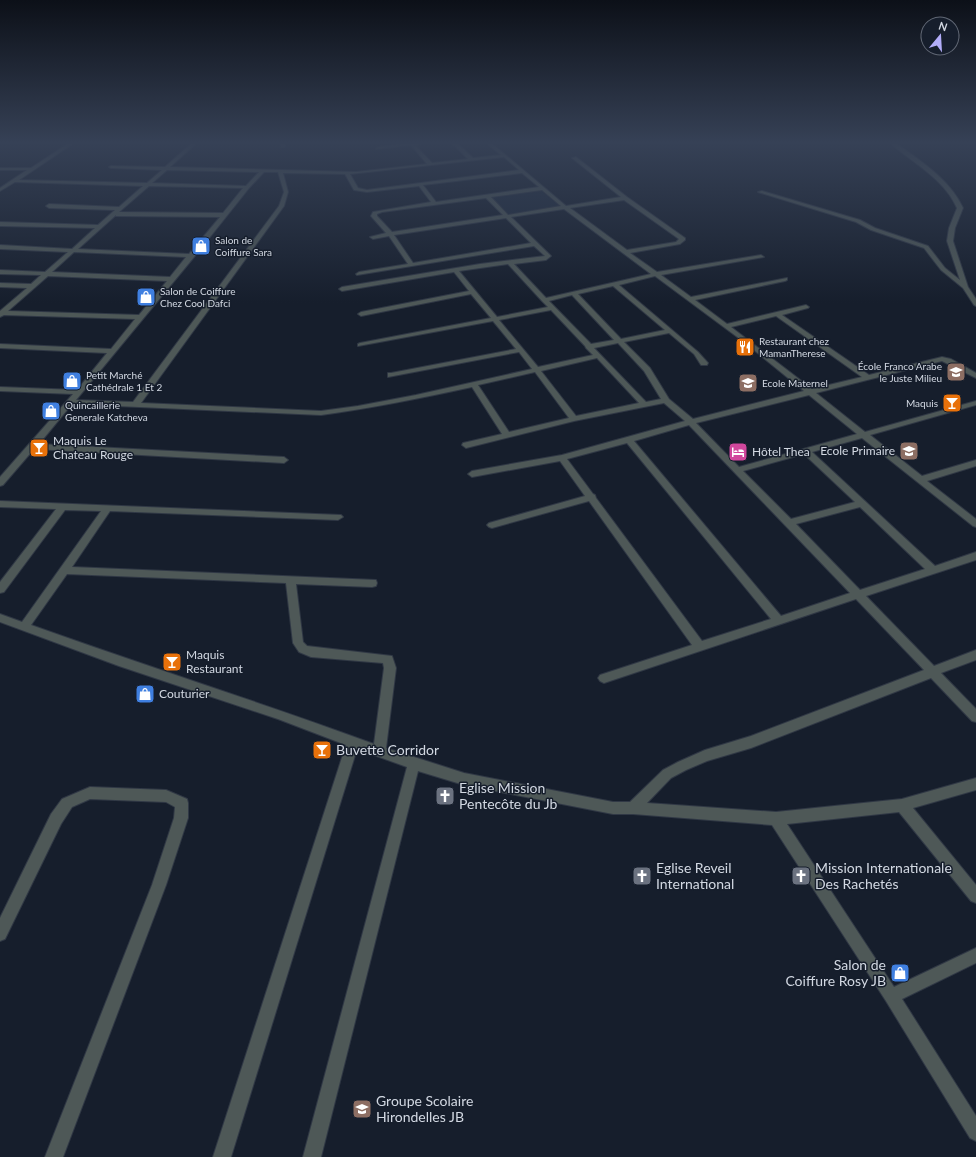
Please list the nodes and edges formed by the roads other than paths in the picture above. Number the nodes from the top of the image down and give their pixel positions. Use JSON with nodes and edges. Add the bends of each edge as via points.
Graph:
{"nodes":[{"id":1,"x":137,"y":195,"type":"edge"},
{"id":2,"x":240,"y":195,"type":"edge"},
{"id":3,"x":285,"y":195,"type":"edge"},
{"id":4,"x":428,"y":195,"type":"edge"},
{"id":5,"x":493,"y":195,"type":"edge"},
{"id":6,"x":551,"y":195,"type":"edge"},
{"id":7,"x":621,"y":195,"type":"edge"},
{"id":8,"x":770,"y":195,"type":"edge"},
{"id":9,"x":953,"y":195,"type":"edge"},
{"id":10,"x":486,"y":196,"type":"junction"},
{"id":11,"x":625,"y":198,"type":"junction"},
{"id":12,"x":434,"y":203,"type":"junction"},
{"id":13,"x":49,"y":206,"type":"dead end"},
{"id":14,"x":566,"y":207,"type":"junction"},
{"id":15,"x":121,"y":209,"type":"junction"},
{"id":16,"x":116,"y":214,"type":"junction"},
{"id":17,"x":225,"y":215,"type":"junction"},
{"id":18,"x":506,"y":217,"type":"junction"},
{"id":19,"x":0,"y":224,"type":"edge"},
{"id":20,"x":100,"y":227,"type":"junction"},
{"id":21,"x":390,"y":234,"type":"junction"},
{"id":22,"x":373,"y":237,"type":"dead end"},
{"id":23,"x":535,"y":244,"type":"junction"},
{"id":24,"x":0,"y":248,"type":"edge"},
{"id":25,"x":74,"y":251,"type":"junction"},
{"id":26,"x":625,"y":252,"type":"junction"},
{"id":27,"x":192,"y":256,"type":"junction"},
{"id":28,"x":761,"y":257,"type":"dead end"},
{"id":29,"x":509,"y":262,"type":"junction"},
{"id":30,"x":412,"y":265,"type":"junction"},
{"id":31,"x":455,"y":270,"type":"junction"},
{"id":32,"x":0,"y":272,"type":"edge"},
{"id":33,"x":46,"y":274,"type":"junction"},
{"id":34,"x":360,"y":274,"type":"dead end"},
{"id":35,"x":657,"y":274,"type":"junction"},
{"id":36,"x":172,"y":279,"type":"junction"},
{"id":37,"x":786,"y":279,"type":"dead end"},
{"id":38,"x":615,"y":284,"type":"junction"},
{"id":39,"x":0,"y":285,"type":"edge"},
{"id":40,"x":32,"y":286,"type":"junction"},
{"id":41,"x":965,"y":287,"type":"junction"},
{"id":42,"x":342,"y":289,"type":"dead end"},
{"id":43,"x":472,"y":292,"type":"junction"},
{"id":44,"x":573,"y":294,"type":"junction"},
{"id":45,"x":691,"y":299,"type":"junction"},
{"id":46,"x":544,"y":300,"type":"junction"},
{"id":47,"x":976,"y":304,"type":"edge"},
{"id":48,"x":806,"y":307,"type":"dead end"},
{"id":49,"x":551,"y":308,"type":"junction"},
{"id":50,"x":1,"y":314,"type":"edge"},
{"id":51,"x":361,"y":314,"type":"dead end"},
{"id":52,"x":777,"y":314,"type":"junction"},
{"id":53,"x":140,"y":317,"type":"junction"},
{"id":54,"x":494,"y":320,"type":"junction"},
{"id":55,"x":726,"y":326,"type":"junction"},
{"id":56,"x":670,"y":331,"type":"junction"},
{"id":57,"x":618,"y":341,"type":"junction"},
{"id":58,"x":360,"y":345,"type":"dead end"},
{"id":59,"x":0,"y":346,"type":"edge"},
{"id":60,"x":588,"y":347,"type":"junction"},
{"id":61,"x":519,"y":350,"type":"junction"},
{"id":62,"x":113,"y":351,"type":"junction"},
{"id":63,"x":597,"y":356,"type":"junction"},
{"id":64,"x":704,"y":363,"type":"dead end"},
{"id":65,"x":537,"y":370,"type":"junction"},
{"id":66,"x":391,"y":375,"type":"dead end"},
{"id":67,"x":976,"y":376,"type":"edge"},
{"id":68,"x":868,"y":378,"type":"junction"},
{"id":69,"x":473,"y":383,"type":"junction"},
{"id":70,"x":0,"y":389,"type":"edge"},
{"id":71,"x":80,"y":392,"type":"junction"},
{"id":72,"x":811,"y":392,"type":"junction"},
{"id":73,"x":666,"y":400,"type":"junction"},
{"id":74,"x":71,"y":402,"type":"junction"},
{"id":75,"x":976,"y":403,"type":"edge"},
{"id":76,"x":644,"y":404,"type":"junction"},
{"id":77,"x":134,"y":405,"type":"junction"},
{"id":78,"x":574,"y":419,"type":"junction"},
{"id":79,"x":691,"y":422,"type":"junction"},
{"id":80,"x":863,"y":435,"type":"junction"},
{"id":81,"x":507,"y":436,"type":"junction"},
{"id":82,"x":628,"y":439,"type":"junction"},
{"id":83,"x":466,"y":445,"type":"dead end"},
{"id":84,"x":33,"y":446,"type":"junction"},
{"id":85,"x":806,"y":451,"type":"junction"},
{"id":86,"x":562,"y":458,"type":"junction"},
{"id":87,"x":284,"y":460,"type":"dead end"},
{"id":88,"x":976,"y":463,"type":"edge"},
{"id":89,"x":737,"y":470,"type":"junction"},
{"id":90,"x":472,"y":474,"type":"dead end"},
{"id":91,"x":920,"y":480,"type":"junction"},
{"id":92,"x":0,"y":483,"type":"edge"},
{"id":93,"x":592,"y":497,"type":"junction"},
{"id":94,"x":862,"y":503,"type":"junction"},
{"id":95,"x":0,"y":504,"type":"edge"},
{"id":96,"x":63,"y":506,"type":"junction"},
{"id":97,"x":108,"y":508,"type":"junction"},
{"id":98,"x":338,"y":517,"type":"dead end"},
{"id":99,"x":789,"y":523,"type":"junction"},
{"id":100,"x":976,"y":524,"type":"edge"},
{"id":101,"x":492,"y":525,"type":"dead end"},
{"id":102,"x":976,"y":556,"type":"edge"},
{"id":103,"x":64,"y":570,"type":"junction"},
{"id":104,"x":933,"y":570,"type":"junction"},
{"id":105,"x":291,"y":580,"type":"junction"},
{"id":106,"x":372,"y":583,"type":"dead end"},
{"id":107,"x":0,"y":589,"type":"edge"},
{"id":108,"x":857,"y":595,"type":"junction"},
{"id":109,"x":0,"y":618,"type":"edge"},
{"id":110,"x":779,"y":620,"type":"junction"},
{"id":111,"x":24,"y":627,"type":"junction"},
{"id":112,"x":699,"y":646,"type":"junction"},
{"id":113,"x":976,"y":656,"type":"edge"},
{"id":114,"x":932,"y":672,"type":"junction"},
{"id":115,"x":604,"y":678,"type":"dead end"},
{"id":116,"x":976,"y":717,"type":"edge"},
{"id":117,"x":353,"y":743,"type":"junction"},
{"id":118,"x":379,"y":752,"type":"junction"},
{"id":119,"x":414,"y":764,"type":"junction"},
{"id":120,"x":976,"y":784,"type":"edge"},
{"id":121,"x":902,"y":805,"type":"junction"},
{"id":122,"x":634,"y":808,"type":"junction"},
{"id":123,"x":776,"y":819,"type":"junction"},
{"id":124,"x":976,"y":896,"type":"edge"},
{"id":125,"x":0,"y":934,"type":"edge"},
{"id":126,"x":976,"y":955,"type":"edge"},
{"id":127,"x":891,"y":996,"type":"junction"},
{"id":128,"x":976,"y":1132,"type":"edge"},
{"id":129,"x":54,"y":1157,"type":"edge"},
{"id":130,"x":222,"y":1157,"type":"edge"},
{"id":131,"x":312,"y":1157,"type":"edge"}],
"edges":[{"from":1,"to":15,"type":"street"},
{"from":2,"to":17,"type":"street"},
{"from":3,"to":77,"type":"street","via":[[281,206]]},
{"from":4,"to":12,"type":"street"},
{"from":5,"to":10,"type":"street"},
{"from":6,"to":14,"type":"street"},
{"from":7,"to":11,"type":"street"},
{"from":8,"to":41,"type":"street","via":[[858,221],[922,245],[943,269]]},
{"from":9,"to":41,"type":"street","via":[[960,208],[950,240]]},
{"from":10,"to":12,"type":"street"},
{"from":10,"to":18,"type":"street"},
{"from":11,"to":14,"type":"street"},
{"from":11,"to":26,"type":"street","via":[[683,239],[678,243]]},
{"from":12,"to":21,"type":"street","via":[[375,213],[374,216]]},
{"from":13,"to":15,"type":"street"},
{"from":14,"to":18,"type":"street"},
{"from":14,"to":26,"type":"street"},
{"from":15,"to":16,"type":"street"},
{"from":16,"to":17,"type":"street"},
{"from":16,"to":20,"type":"street"},
{"from":17,"to":27,"type":"street"},
{"from":18,"to":21,"type":"street"},
{"from":18,"to":23,"type":"street"},
{"from":19,"to":20,"type":"street"},
{"from":20,"to":25,"type":"street"},
{"from":21,"to":22,"type":"street"},
{"from":21,"to":30,"type":"street"},
{"from":23,"to":29,"type":"street","via":[[548,256],[546,258]]},
{"from":23,"to":30,"type":"street"},
{"from":24,"to":25,"type":"street"},
{"from":25,"to":27,"type":"street"},
{"from":25,"to":33,"type":"street"},
{"from":26,"to":35,"type":"street"},
{"from":27,"to":36,"type":"street"},
{"from":28,"to":35,"type":"street"},
{"from":29,"to":31,"type":"street"},
{"from":29,"to":46,"type":"street"},
{"from":30,"to":34,"type":"street"},
{"from":31,"to":42,"type":"street"},
{"from":31,"to":43,"type":"street"},
{"from":32,"to":33,"type":"street"},
{"from":33,"to":36,"type":"street"},
{"from":33,"to":40,"type":"street"},
{"from":35,"to":38,"type":"street"},
{"from":35,"to":45,"type":"street"},
{"from":36,"to":53,"type":"street"},
{"from":37,"to":45,"type":"street"},
{"from":38,"to":44,"type":"street"},
{"from":38,"to":56,"type":"street"},
{"from":39,"to":40,"type":"street"},
{"from":40,"to":50,"type":"street"},
{"from":41,"to":47,"type":"street"},
{"from":43,"to":51,"type":"street"},
{"from":43,"to":54,"type":"street"},
{"from":44,"to":46,"type":"street"},
{"from":44,"to":57,"type":"street"},
{"from":45,"to":55,"type":"street"},
{"from":46,"to":49,"type":"street"},
{"from":48,"to":52,"type":"street"},
{"from":49,"to":54,"type":"street"},
{"from":49,"to":60,"type":"street"},
{"from":50,"to":53,"type":"street"},
{"from":52,"to":55,"type":"street"},
{"from":52,"to":68,"type":"street"},
{"from":53,"to":62,"type":"street"},
{"from":54,"to":58,"type":"street"},
{"from":54,"to":61,"type":"street"},
{"from":55,"to":72,"type":"street"},
{"from":56,"to":57,"type":"street"},
{"from":56,"to":64,"type":"street","via":[[700,356]]},
{"from":57,"to":60,"type":"street"},
{"from":57,"to":73,"type":"street","via":[[647,370]]},
{"from":59,"to":62,"type":"street"},
{"from":60,"to":63,"type":"street"},
{"from":61,"to":65,"type":"street"},
{"from":61,"to":66,"type":"street"},
{"from":62,"to":71,"type":"street"},
{"from":63,"to":65,"type":"street"},
{"from":63,"to":76,"type":"street"},
{"from":65,"to":69,"type":"street"},
{"from":65,"to":78,"type":"street"},
{"from":67,"to":68,"type":"street","via":[[942,359]]},
{"from":68,"to":72,"type":"street"},
{"from":69,"to":77,"type":"street","via":[[358,408],[321,412]]},
{"from":69,"to":81,"type":"street"},
{"from":70,"to":71,"type":"street"},
{"from":71,"to":74,"type":"street"},
{"from":72,"to":79,"type":"street"},
{"from":72,"to":80,"type":"street"},
{"from":73,"to":76,"type":"street"},
{"from":73,"to":79,"type":"street"},
{"from":74,"to":77,"type":"street"},
{"from":74,"to":84,"type":"street"},
{"from":75,"to":80,"type":"street"},
{"from":76,"to":78,"type":"street"},
{"from":78,"to":81,"type":"street"},
{"from":79,"to":82,"type":"street"},
{"from":79,"to":89,"type":"street"},
{"from":80,"to":85,"type":"street"},
{"from":80,"to":91,"type":"street"},
{"from":81,"to":83,"type":"street"},
{"from":82,"to":86,"type":"street"},
{"from":82,"to":110,"type":"street"},
{"from":84,"to":87,"type":"street"},
{"from":84,"to":92,"type":"street"},
{"from":85,"to":89,"type":"street"},
{"from":85,"to":94,"type":"street"},
{"from":86,"to":90,"type":"street"},
{"from":86,"to":93,"type":"street"},
{"from":88,"to":91,"type":"street"},
{"from":89,"to":99,"type":"street"},
{"from":91,"to":100,"type":"street"},
{"from":93,"to":101,"type":"street"},
{"from":93,"to":112,"type":"street"},
{"from":94,"to":99,"type":"street"},
{"from":94,"to":104,"type":"street"},
{"from":95,"to":96,"type":"street"},
{"from":96,"to":97,"type":"street"},
{"from":96,"to":107,"type":"street"},
{"from":97,"to":98,"type":"street"},
{"from":97,"to":103,"type":"street"},
{"from":99,"to":108,"type":"street"},
{"from":102,"to":104,"type":"street"},
{"from":103,"to":105,"type":"street"},
{"from":103,"to":111,"type":"street"},
{"from":104,"to":108,"type":"street"},
{"from":105,"to":106,"type":"street"},
{"from":105,"to":118,"type":"street","via":[[298,643],[303,649],[311,652],[388,659],[390,668]]},
{"from":108,"to":110,"type":"street"},
{"from":108,"to":114,"type":"street"},
{"from":109,"to":111,"type":"street"},
{"from":110,"to":112,"type":"street"},
{"from":111,"to":117,"type":"street","via":[[278,714]]},
{"from":112,"to":115,"type":"street"},
{"from":113,"to":114,"type":"street"},
{"from":114,"to":116,"type":"street"},
{"from":114,"to":122,"type":"street","via":[[752,742],[682,766],[667,774]]},
{"from":117,"to":118,"type":"street"},
{"from":117,"to":130,"type":"street"},
{"from":118,"to":119,"type":"street"},
{"from":119,"to":122,"type":"street","via":[[464,779],[613,808]]},
{"from":119,"to":131,"type":"street"},
{"from":120,"to":121,"type":"street"},
{"from":121,"to":123,"type":"street"},
{"from":121,"to":124,"type":"street"},
{"from":122,"to":123,"type":"street"},
{"from":123,"to":127,"type":"street"},
{"from":125,"to":129,"type":"street","via":[[56,819],[67,802],[90,793],[166,796],[182,803],[181,818],[159,885]]},
{"from":126,"to":127,"type":"street"},
{"from":127,"to":128,"type":"street"}]}
